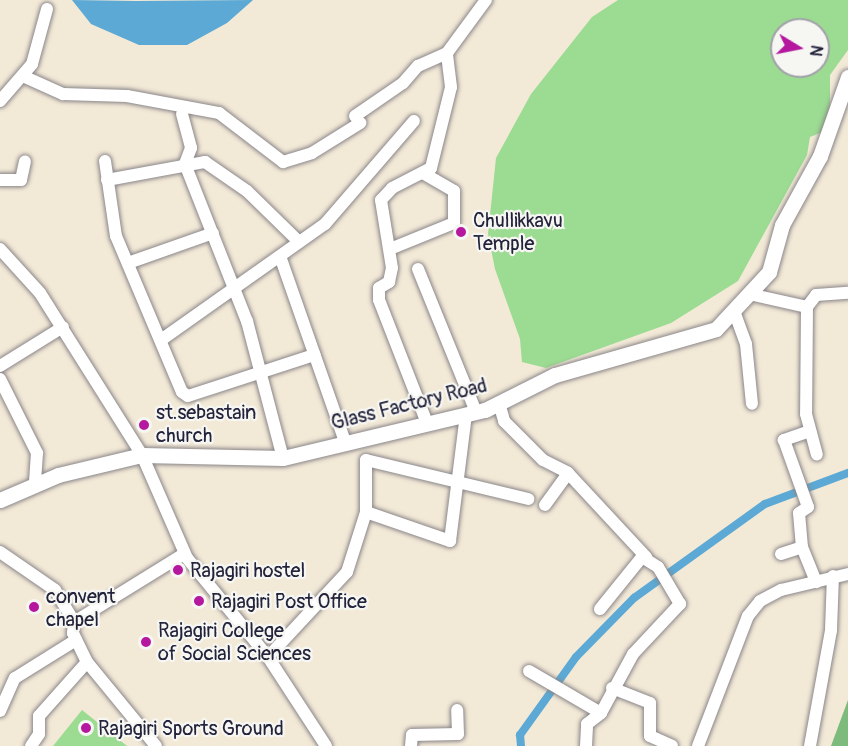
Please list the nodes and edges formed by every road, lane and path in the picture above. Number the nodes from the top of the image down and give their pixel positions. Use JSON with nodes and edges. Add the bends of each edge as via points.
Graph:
{"nodes":[{"id":1,"x":486,"y":0,"type":"edge"},
{"id":2,"x":47,"y":9,"type":"dead end"},
{"id":3,"x":447,"y":53,"type":"junction"},
{"id":4,"x":25,"y":77,"type":"junction"},
{"id":5,"x":848,"y":77,"type":"edge"},
{"id":6,"x":0,"y":101,"type":"edge"},
{"id":7,"x":182,"y":114,"type":"dead end"},
{"id":8,"x":414,"y":121,"type":"dead end"},
{"id":9,"x":25,"y":161,"type":"dead end"},
{"id":10,"x":105,"y":161,"type":"dead end"},
{"id":11,"x":185,"y":164,"type":"junction"},
{"id":12,"x":425,"y":174,"type":"junction"},
{"id":13,"x":0,"y":180,"type":"edge"},
{"id":14,"x":107,"y":180,"type":"junction"},
{"id":15,"x":213,"y":232,"type":"junction"},
{"id":16,"x":299,"y":242,"type":"junction"},
{"id":17,"x":0,"y":249,"type":"edge"},
{"id":18,"x":390,"y":249,"type":"junction"},
{"id":19,"x":9,"y":259,"type":"junction"},
{"id":20,"x":280,"y":259,"type":"junction"},
{"id":21,"x":128,"y":263,"type":"junction"},
{"id":22,"x":0,"y":269,"type":"edge"},
{"id":23,"x":418,"y":269,"type":"dead end"},
{"id":24,"x":234,"y":289,"type":"junction"},
{"id":25,"x":848,"y":293,"type":"edge"},
{"id":26,"x":749,"y":294,"type":"junction"},
{"id":27,"x":807,"y":307,"type":"junction"},
{"id":28,"x":734,"y":311,"type":"junction"},
{"id":29,"x":63,"y":327,"type":"junction"},
{"id":30,"x":161,"y":340,"type":"junction"},
{"id":31,"x":314,"y":355,"type":"junction"},
{"id":32,"x":0,"y":366,"type":"edge"},
{"id":33,"x":262,"y":371,"type":"junction"},
{"id":34,"x":0,"y":378,"type":"edge"},
{"id":35,"x":499,"y":403,"type":"junction"},
{"id":36,"x":752,"y":404,"type":"dead end"},
{"id":37,"x":471,"y":413,"type":"junction"},
{"id":38,"x":427,"y":423,"type":"junction"},
{"id":39,"x":810,"y":431,"type":"junction"},
{"id":40,"x":365,"y":437,"type":"junction"},
{"id":41,"x":345,"y":442,"type":"junction"},
{"id":42,"x":142,"y":454,"type":"junction"},
{"id":43,"x":817,"y":455,"type":"dead end"},
{"id":44,"x":284,"y":458,"type":"junction"},
{"id":45,"x":366,"y":460,"type":"junction"},
{"id":46,"x":568,"y":473,"type":"junction"},
{"id":47,"x":458,"y":483,"type":"junction"},
{"id":48,"x":35,"y":485,"type":"junction"},
{"id":49,"x":528,"y":499,"type":"dead end"},
{"id":50,"x":0,"y":500,"type":"edge"},
{"id":51,"x":545,"y":505,"type":"dead end"},
{"id":52,"x":366,"y":512,"type":"junction"},
{"id":53,"x":802,"y":547,"type":"junction"},
{"id":54,"x":0,"y":552,"type":"edge"},
{"id":55,"x":184,"y":554,"type":"junction"},
{"id":56,"x":781,"y":554,"type":"dead end"},
{"id":57,"x":646,"y":557,"type":"junction"},
{"id":58,"x":848,"y":574,"type":"edge"},
{"id":59,"x":833,"y":576,"type":"junction"},
{"id":60,"x":816,"y":582,"type":"junction"},
{"id":61,"x":600,"y":609,"type":"dead end"},
{"id":62,"x":74,"y":622,"type":"junction"},
{"id":63,"x":76,"y":640,"type":"junction"},
{"id":64,"x":267,"y":657,"type":"junction"},
{"id":65,"x":87,"y":662,"type":"junction"},
{"id":66,"x":529,"y":671,"type":"dead end"},
{"id":67,"x":612,"y":688,"type":"junction"},
{"id":68,"x":457,"y":710,"type":"dead end"},
{"id":69,"x":0,"y":711,"type":"edge"},
{"id":70,"x":602,"y":713,"type":"junction"},
{"id":71,"x":32,"y":746,"type":"edge"},
{"id":72,"x":156,"y":746,"type":"edge"},
{"id":73,"x":326,"y":746,"type":"edge"},
{"id":74,"x":411,"y":746,"type":"edge"},
{"id":75,"x":586,"y":746,"type":"edge"},
{"id":76,"x":672,"y":746,"type":"edge"},
{"id":77,"x":698,"y":746,"type":"edge"},
{"id":78,"x":810,"y":746,"type":"edge"}],
"edges":[{"from":1,"to":3,"type":"street"},
{"from":2,"to":4,"type":"street"},
{"from":3,"to":4,"type":"street","via":[[418,66],[403,83],[312,153],[283,162],[219,113],[127,96],[63,94]]},
{"from":3,"to":12,"type":"street","via":[[451,87],[431,168]]},
{"from":4,"to":6,"type":"street"},
{"from":5,"to":26,"type":"main road","name":"Glass Factory Road","via":[[820,156],[782,225],[769,272]]},
{"from":7,"to":11,"type":"street","via":[[191,148]]},
{"from":8,"to":16,"type":"street","via":[[367,170],[334,215]]},
{"from":9,"to":13,"type":"street","via":[[21,180]]},
{"from":10,"to":14,"type":"street"},
{"from":11,"to":14,"type":"street"},
{"from":11,"to":15,"type":"street"},
{"from":11,"to":16,"type":"street","via":[[205,162],[219,167]]},
{"from":12,"to":18,"type":"street","via":[[392,188],[381,200]]},
{"from":12,"to":18,"type":"street","via":[[454,191],[454,223]]},
{"from":14,"to":21,"type":"street","via":[[116,236]]},
{"from":15,"to":21,"type":"street"},
{"from":15,"to":24,"type":"street"},
{"from":16,"to":20,"type":"street"},
{"from":17,"to":19,"type":"street"},
{"from":18,"to":38,"type":"street","via":[[389,282],[379,288],[379,300]]},
{"from":19,"to":22,"type":"street"},
{"from":19,"to":29,"type":"street"},
{"from":20,"to":24,"type":"street"},
{"from":20,"to":31,"type":"street"},
{"from":21,"to":30,"type":"street"},
{"from":23,"to":37,"type":"street"},
{"from":24,"to":30,"type":"street"},
{"from":24,"to":33,"type":"street"},
{"from":25,"to":27,"type":"street","via":[[816,295]]},
{"from":26,"to":27,"type":"street"},
{"from":26,"to":28,"type":"main road","name":"Glass Factory Road"},
{"from":27,"to":39,"type":"street","via":[[806,414]]},
{"from":28,"to":35,"type":"main road","name":"Glass Factory Road","via":[[717,329],[555,375]]},
{"from":28,"to":36,"type":"street","via":[[746,344]]},
{"from":29,"to":32,"type":"street"},
{"from":29,"to":42,"type":"street"},
{"from":30,"to":33,"type":"street","via":[[188,396]]},
{"from":31,"to":33,"type":"street"},
{"from":31,"to":41,"type":"street"},
{"from":33,"to":44,"type":"street"},
{"from":34,"to":48,"type":"street","via":[[38,453]]},
{"from":35,"to":37,"type":"main road","name":"Glass Factory Road"},
{"from":35,"to":46,"type":"street","via":[[504,421],[543,460]]},
{"from":37,"to":38,"type":"main road","name":"Glass Factory Road"},
{"from":37,"to":47,"type":"street"},
{"from":38,"to":40,"type":"main road","name":"Glass Factory Road"},
{"from":39,"to":43,"type":"street"},
{"from":39,"to":53,"type":"street","via":[[784,440],[808,507],[799,513]]},
{"from":40,"to":41,"type":"main road","name":"Glass Factory Road"},
{"from":40,"to":45,"type":"street"},
{"from":41,"to":44,"type":"main road","name":"Glass Factory Road"},
{"from":42,"to":44,"type":"main road","name":"Glass Factory Road"},
{"from":42,"to":48,"type":"main road","name":"Glass Factory Road"},
{"from":42,"to":55,"type":"street"},
{"from":45,"to":47,"type":"street"},
{"from":45,"to":52,"type":"street"},
{"from":46,"to":51,"type":"street"},
{"from":46,"to":57,"type":"street"},
{"from":47,"to":49,"type":"street"},
{"from":47,"to":52,"type":"street","via":[[450,541]]},
{"from":48,"to":50,"type":"main road","name":"Glass Factory Road"},
{"from":52,"to":64,"type":"street","via":[[345,577]]},
{"from":53,"to":56,"type":"street"},
{"from":53,"to":60,"type":"street"},
{"from":54,"to":62,"type":"street","via":[[55,590]]},
{"from":55,"to":62,"type":"street"},
{"from":55,"to":64,"type":"street"},
{"from":57,"to":61,"type":"street"},
{"from":57,"to":67,"type":"street","via":[[664,575],[680,604],[633,654]]},
{"from":58,"to":59,"type":"street"},
{"from":59,"to":60,"type":"street"},
{"from":59,"to":78,"type":"street","via":[[831,630]]},
{"from":60,"to":77,"type":"street","via":[[781,590],[748,616]]},
{"from":62,"to":63,"type":"street"},
{"from":63,"to":65,"type":"street"},
{"from":63,"to":69,"type":"street","via":[[15,678]]},
{"from":64,"to":73,"type":"street"},
{"from":65,"to":71,"type":"street","via":[[39,716],[39,734]]},
{"from":65,"to":72,"type":"street"},
{"from":66,"to":70,"type":"street"},
{"from":67,"to":70,"type":"street"},
{"from":67,"to":76,"type":"street","via":[[650,703],[650,736]]},
{"from":68,"to":74,"type":"street","via":[[458,734],[412,735]]},
{"from":70,"to":75,"type":"street","via":[[587,724]]}]}
